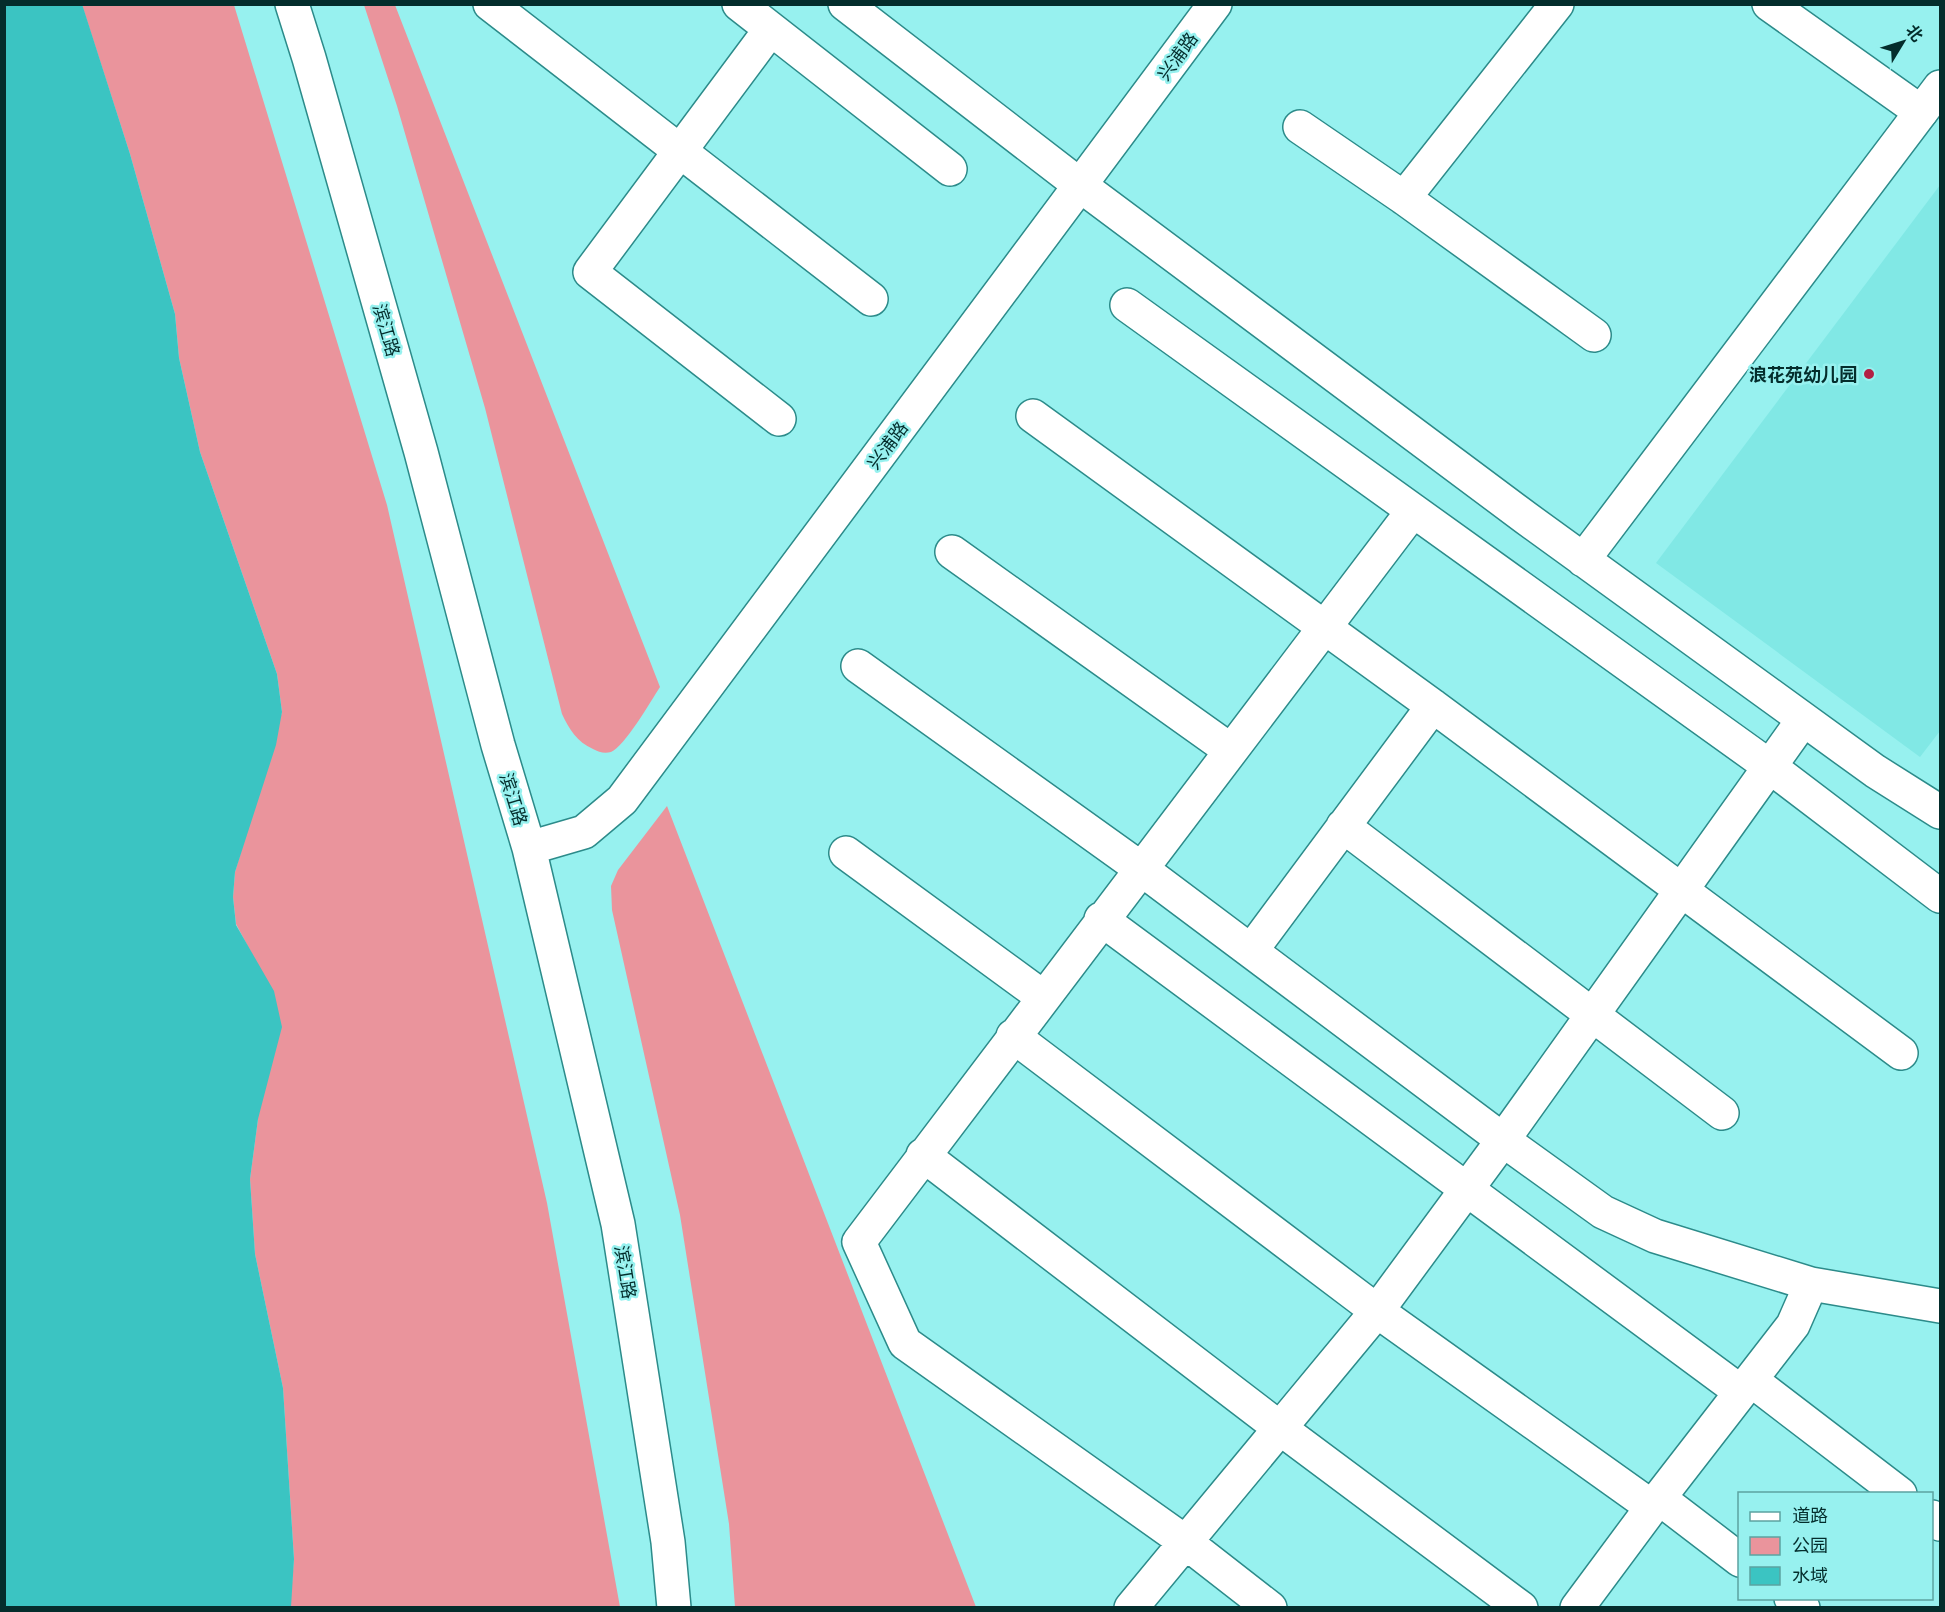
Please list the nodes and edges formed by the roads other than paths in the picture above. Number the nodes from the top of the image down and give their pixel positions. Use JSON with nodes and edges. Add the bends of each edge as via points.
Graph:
{"nodes":[{"id":1,"x":291,"y":4,"type":"edge"},
{"id":2,"x":490,"y":4,"type":"edge"},
{"id":3,"x":740,"y":4,"type":"edge"},
{"id":4,"x":845,"y":4,"type":"edge"},
{"id":5,"x":1215,"y":4,"type":"edge"},
{"id":6,"x":1557,"y":4,"type":"edge"},
{"id":7,"x":1769,"y":4,"type":"edge"},
{"id":8,"x":770,"y":30,"type":"junction"},
{"id":9,"x":1931,"y":100,"type":"edge"},
{"id":10,"x":1299,"y":127,"type":"dead end"},
{"id":11,"x":680,"y":152,"type":"junction"},
{"id":12,"x":950,"y":169,"type":"dead end"},
{"id":13,"x":1081,"y":186,"type":"junction"},
{"id":14,"x":1404,"y":198,"type":"junction"},
{"id":15,"x":871,"y":299,"type":"dead end"},
{"id":16,"x":1127,"y":305,"type":"dead end"},
{"id":17,"x":1594,"y":335,"type":"dead end"},
{"id":18,"x":1033,"y":416,"type":"dead end"},
{"id":19,"x":779,"y":419,"type":"dead end"},
{"id":20,"x":1412,"y":512,"type":"junction"},
{"id":21,"x":952,"y":552,"type":"dead end"},
{"id":22,"x":1583,"y":560,"type":"junction"},
{"id":23,"x":1324,"y":626,"type":"junction"},
{"id":24,"x":858,"y":666,"type":"dead end"},
{"id":25,"x":1433,"y":706,"type":"junction"},
{"id":26,"x":1803,"y":720,"type":"junction"},
{"id":27,"x":1230,"y":750,"type":"junction"},
{"id":28,"x":1769,"y":766,"type":"junction"},
{"id":29,"x":1941,"y":812,"type":"edge"},
{"id":30,"x":1343,"y":826,"type":"junction"},
{"id":31,"x":529,"y":848,"type":"junction"},
{"id":32,"x":846,"y":853,"type":"dead end"},
{"id":33,"x":1140,"y":868,"type":"junction"},
{"id":34,"x":1681,"y":890,"type":"junction"},
{"id":35,"x":1941,"y":896,"type":"edge"},
{"id":36,"x":1101,"y":919,"type":"junction"},
{"id":37,"x":1251,"y":951,"type":"junction"},
{"id":38,"x":1043,"y":997,"type":"junction"},
{"id":39,"x":1593,"y":1014,"type":"junction"},
{"id":40,"x":1013,"y":1036,"type":"junction"},
{"id":41,"x":1901,"y":1053,"type":"dead end"},
{"id":42,"x":1722,"y":1113,"type":"dead end"},
{"id":43,"x":1503,"y":1140,"type":"junction"},
{"id":44,"x":923,"y":1155,"type":"junction"},
{"id":45,"x":1467,"y":1190,"type":"junction"},
{"id":46,"x":1811,"y":1284,"type":"junction"},
{"id":47,"x":1941,"y":1306,"type":"edge"},
{"id":48,"x":1377,"y":1311,"type":"junction"},
{"id":49,"x":1746,"y":1386,"type":"junction"},
{"id":50,"x":1281,"y":1429,"type":"junction"},
{"id":51,"x":1897,"y":1492,"type":"edge"},
{"id":52,"x":1655,"y":1503,"type":"junction"},
{"id":53,"x":1184,"y":1541,"type":"junction"},
{"id":54,"x":1738,"y":1559,"type":"edge"},
{"id":55,"x":674,"y":1608,"type":"edge"},
{"id":56,"x":1131,"y":1608,"type":"edge"},
{"id":57,"x":1270,"y":1608,"type":"edge"},
{"id":58,"x":1521,"y":1608,"type":"edge"},
{"id":59,"x":1577,"y":1608,"type":"edge"}],
"edges":[{"from":1,"to":31,"type":"street","name":"滨江路","via":[[415,430]]},
{"from":2,"to":11,"type":"street"},
{"from":3,"to":8,"type":"street"},
{"from":4,"to":13,"type":"street"},
{"from":5,"to":13,"type":"street","name":"兴浦路"},
{"from":6,"to":14,"type":"street"},
{"from":7,"to":9,"type":"street"},
{"from":8,"to":11,"type":"street"},
{"from":8,"to":12,"type":"street"},
{"from":9,"to":22,"type":"street"},
{"from":10,"to":14,"type":"street"},
{"from":11,"to":15,"type":"street"},
{"from":11,"to":19,"type":"street","via":[[590,272]]},
{"from":13,"to":22,"type":"street"},
{"from":13,"to":31,"type":"street","name":"兴浦路","via":[[622,800],[584,832]]},
{"from":14,"to":17,"type":"street"},
{"from":16,"to":20,"type":"street"},
{"from":18,"to":23,"type":"street"},
{"from":20,"to":23,"type":"street"},
{"from":20,"to":28,"type":"street"},
{"from":21,"to":27,"type":"street"},
{"from":22,"to":26,"type":"street"},
{"from":23,"to":25,"type":"street"},
{"from":23,"to":27,"type":"street"},
{"from":24,"to":33,"type":"street"},
{"from":25,"to":30,"type":"street"},
{"from":25,"to":34,"type":"street"},
{"from":26,"to":28,"type":"street"},
{"from":26,"to":29,"type":"street"},
{"from":27,"to":33,"type":"street"},
{"from":28,"to":34,"type":"street"},
{"from":28,"to":35,"type":"street"},
{"from":30,"to":37,"type":"street"},
{"from":30,"to":39,"type":"street"},
{"from":31,"to":55,"type":"street","name":"滨江路","via":[[618,1224],[668,1542]]},
{"from":32,"to":38,"type":"street"},
{"from":33,"to":36,"type":"street"},
{"from":33,"to":37,"type":"street"},
{"from":34,"to":39,"type":"street"},
{"from":34,"to":41,"type":"street"},
{"from":36,"to":38,"type":"street"},
{"from":36,"to":45,"type":"street"},
{"from":37,"to":43,"type":"street"},
{"from":38,"to":40,"type":"street"},
{"from":39,"to":42,"type":"street"},
{"from":39,"to":43,"type":"street"},
{"from":40,"to":44,"type":"street"},
{"from":40,"to":48,"type":"street"},
{"from":43,"to":45,"type":"street"},
{"from":43,"to":46,"type":"street","via":[[1603,1212],[1655,1236]]},
{"from":44,"to":50,"type":"street"},
{"from":44,"to":53,"type":"street","via":[[859,1242],[905,1343]]},
{"from":45,"to":48,"type":"street"},
{"from":45,"to":49,"type":"street"},
{"from":46,"to":47,"type":"street"},
{"from":46,"to":49,"type":"street","via":[[1793,1325]]},
{"from":48,"to":50,"type":"street"},
{"from":48,"to":52,"type":"street"},
{"from":49,"to":51,"type":"street"},
{"from":49,"to":52,"type":"street"},
{"from":50,"to":53,"type":"street"},
{"from":50,"to":58,"type":"street"},
{"from":52,"to":54,"type":"street"},
{"from":52,"to":59,"type":"street"},
{"from":53,"to":56,"type":"street"},
{"from":53,"to":57,"type":"street"}]}
